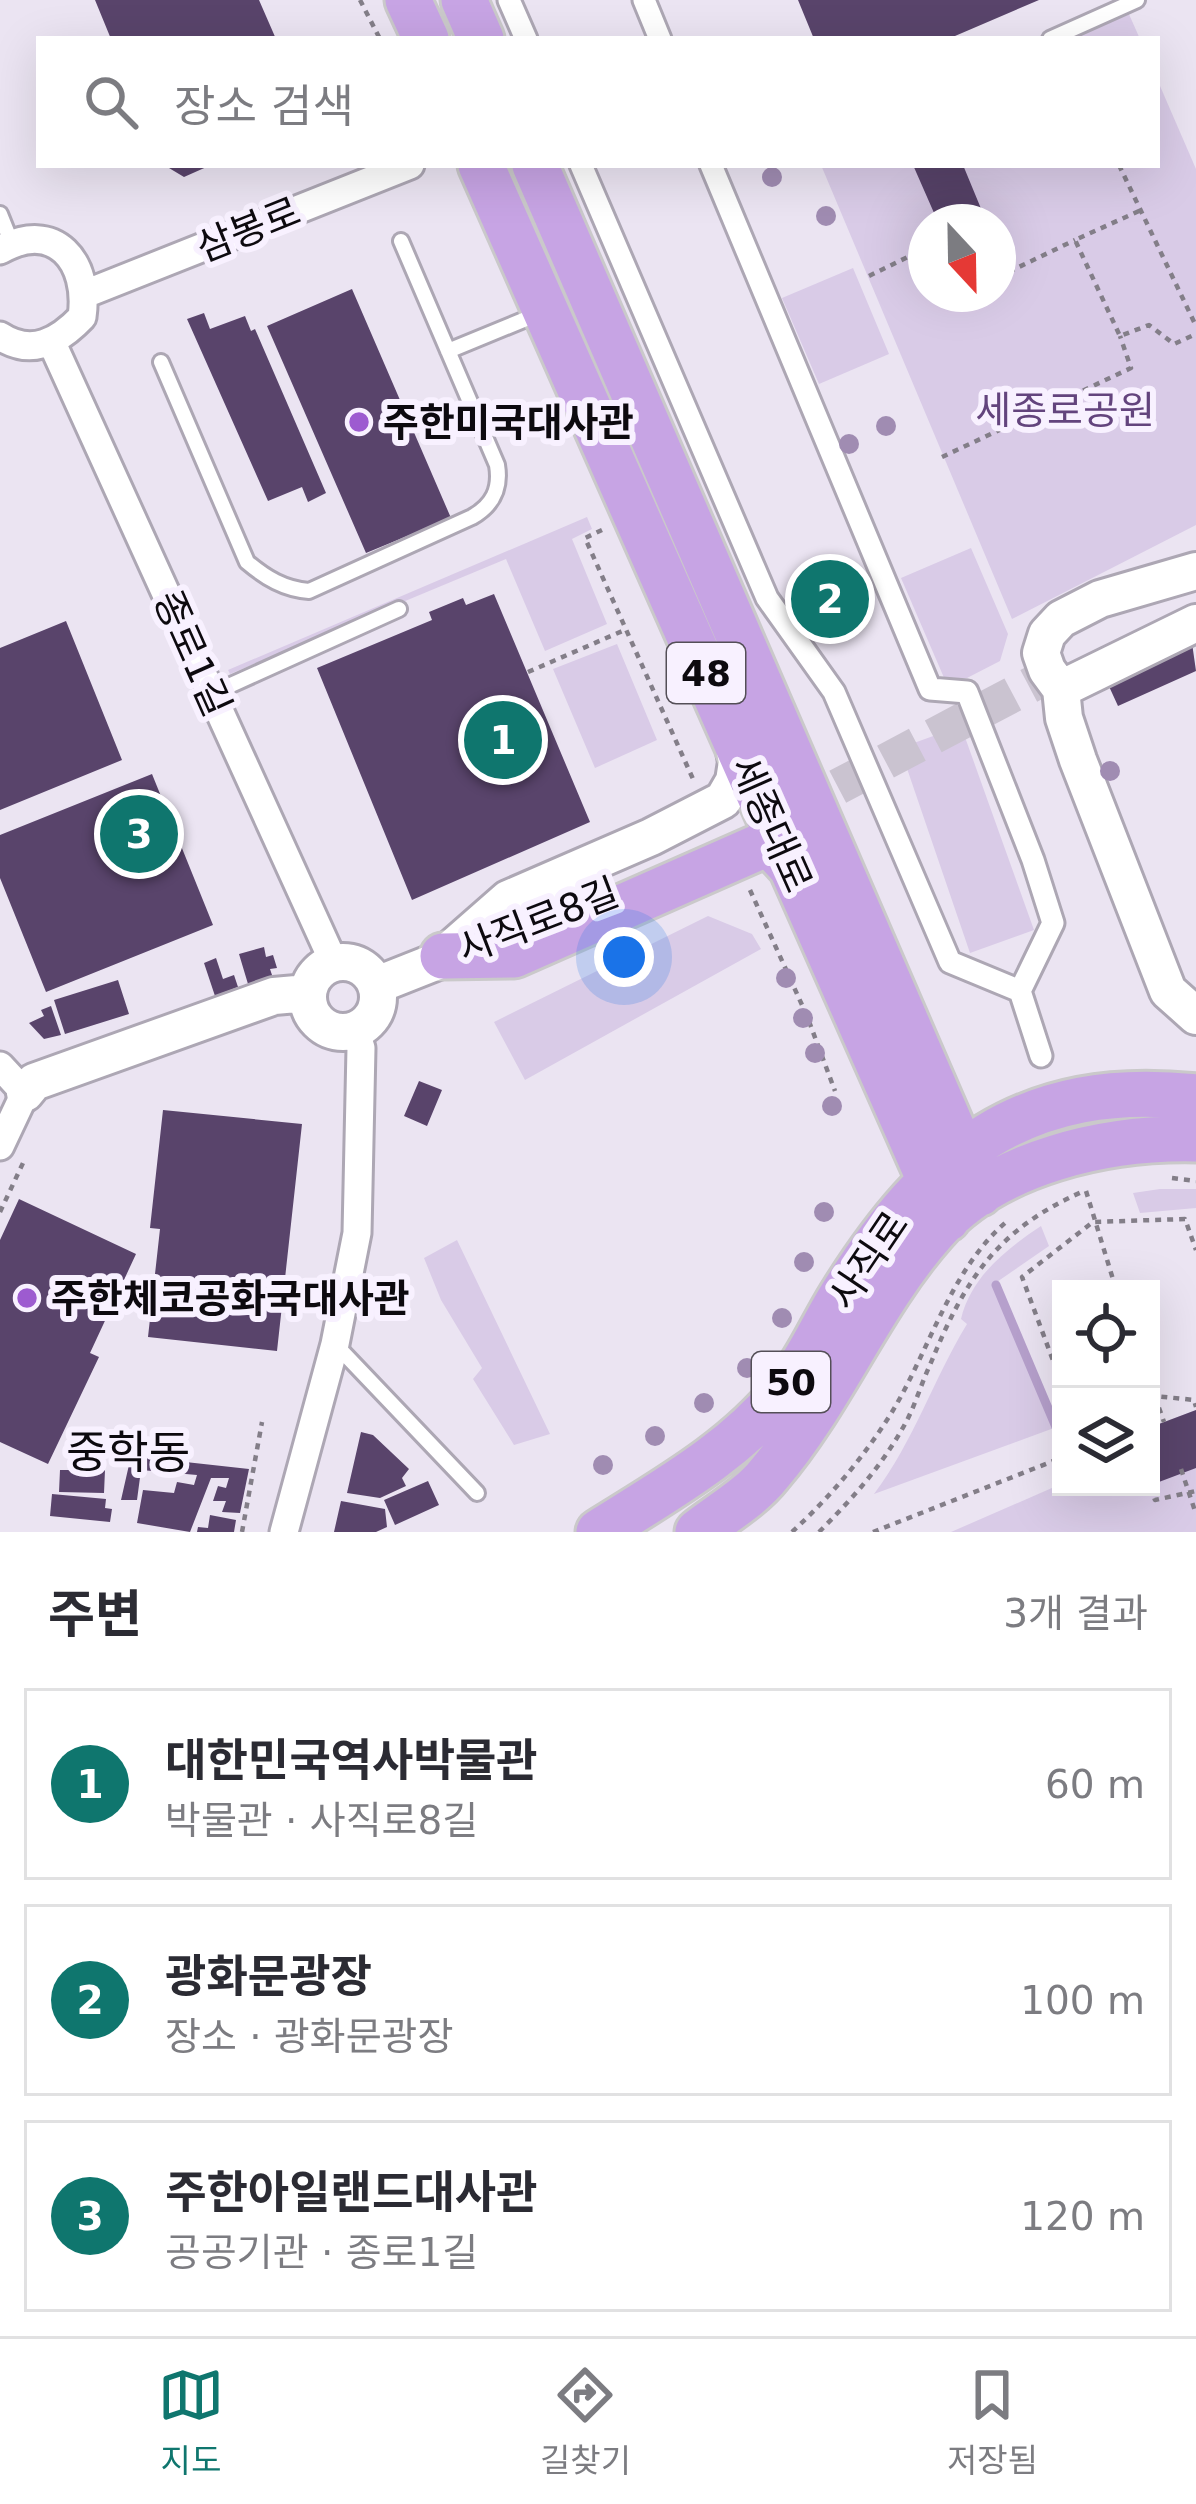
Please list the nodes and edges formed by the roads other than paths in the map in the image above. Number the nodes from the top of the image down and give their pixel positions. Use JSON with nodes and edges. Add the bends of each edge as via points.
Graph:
{"nodes":[{"id":1,"x":408,"y":0,"type":"edge"},
{"id":2,"x":464,"y":0,"type":"edge"},
{"id":3,"x":508,"y":0,"type":"edge"},
{"id":4,"x":644,"y":0,"type":"edge"},
{"id":5,"x":1137,"y":0,"type":"edge"},
{"id":6,"x":424,"y":36,"type":"edge"},
{"id":7,"x":480,"y":36,"type":"edge"},
{"id":8,"x":525,"y":36,"type":"edge"},
{"id":9,"x":659,"y":36,"type":"edge"},
{"id":10,"x":1057,"y":36,"type":"edge"},
{"id":11,"x":402,"y":168,"type":"edge"},
{"id":12,"x":483,"y":168,"type":"edge"},
{"id":13,"x":536,"y":168,"type":"edge"},
{"id":14,"x":582,"y":168,"type":"edge"},
{"id":15,"x":712,"y":168,"type":"edge"},
{"id":16,"x":0,"y":214,"type":"edge"},
{"id":17,"x":401,"y":241,"type":"dead end"},
{"id":18,"x":6,"y":247,"type":"edge"},
{"id":19,"x":86,"y":294,"type":"junction"},
{"id":20,"x":546,"y":311,"type":"junction"},
{"id":21,"x":0,"y":336,"type":"edge"},
{"id":22,"x":52,"y":343,"type":"junction"},
{"id":23,"x":448,"y":351,"type":"junction"},
{"id":24,"x":161,"y":362,"type":"dead end"},
{"id":25,"x":1196,"y":571,"type":"edge"},
{"id":26,"x":1196,"y":598,"type":"edge"},
{"id":27,"x":399,"y":609,"type":"dead end"},
{"id":28,"x":1196,"y":623,"type":"edge"},
{"id":29,"x":1067,"y":676,"type":"junction"},
{"id":30,"x":212,"y":694,"type":"junction"},
{"id":31,"x":731,"y":730,"type":"junction"},
{"id":32,"x":700,"y":859,"type":"dead end"},
{"id":33,"x":791,"y":867,"type":"junction"},
{"id":34,"x":443,"y":956,"type":"junction"},
{"id":35,"x":334,"y":963,"type":"junction"},
{"id":36,"x":377,"y":986,"type":"junction"},
{"id":37,"x":1020,"y":991,"type":"junction"},
{"id":38,"x":308,"y":998,"type":"junction"},
{"id":39,"x":1196,"y":1016,"type":"edge"},
{"id":40,"x":356,"y":1030,"type":"junction"},
{"id":41,"x":1041,"y":1056,"type":"dead end"},
{"id":42,"x":918,"y":1057,"type":"junction"},
{"id":43,"x":0,"y":1066,"type":"edge"},
{"id":44,"x":25,"y":1094,"type":"junction"},
{"id":45,"x":1196,"y":1096,"type":"edge"},
{"id":46,"x":1030,"y":1114,"type":"junction"},
{"id":47,"x":1196,"y":1139,"type":"edge"},
{"id":48,"x":0,"y":1147,"type":"edge"},
{"id":49,"x":967,"y":1192,"type":"junction"},
{"id":50,"x":335,"y":1344,"type":"junction"},
{"id":51,"x":477,"y":1493,"type":"dead end"},
{"id":52,"x":284,"y":1532,"type":"edge"},
{"id":53,"x":599,"y":1532,"type":"edge"},
{"id":54,"x":698,"y":1532,"type":"edge"}],
"edges":[{"from":1,"to":6,"type":"main road"},
{"from":2,"to":7,"type":"main road"},
{"from":3,"to":8,"type":"street"},
{"from":4,"to":9,"type":"street"},
{"from":5,"to":10,"type":"lane"},
{"from":11,"to":19,"type":"street","name":"삼봉로"},
{"from":12,"to":20,"type":"main road","name":"세종대로","number":"48"},
{"from":13,"to":42,"type":"main road","name":"세종대로","number":"48"},
{"from":14,"to":37,"type":"street","via":[[767,598],[834,692],[950,962]]},
{"from":15,"to":37,"type":"street","via":[[930,689],[967,692],[1033,860],[1053,923]]},
{"from":16,"to":18,"type":"lane"},
{"from":17,"to":23,"type":"lane"},
{"from":18,"to":19,"type":"street","via":[[29,240],[62,249]]},
{"from":19,"to":22,"type":"street","via":[[82,316]]},
{"from":20,"to":23,"type":"lane"},
{"from":20,"to":31,"type":"main road","name":"세종대로","number":"48"},
{"from":21,"to":22,"type":"street","via":[[29,346]]},
{"from":22,"to":30,"type":"street","name":"종로1길"},
{"from":23,"to":24,"type":"lane","via":[[497,466],[490,505],[309,591],[291,590],[247,562]]},
{"from":25,"to":29,"type":"street","via":[[1100,599],[1061,620],[1041,653],[1047,670]]},
{"from":26,"to":29,"type":"street"},
{"from":27,"to":30,"type":"lane"},
{"from":28,"to":29,"type":"street"},
{"from":29,"to":39,"type":"street","via":[[1064,718],[1078,760],[1168,992]]},
{"from":30,"to":35,"type":"street","name":"종로1길"},
{"from":31,"to":33,"type":"main road","name":"세종대로","number":"48"},
{"from":31,"to":34,"type":"street","via":[[737,762],[723,800],[508,899]]},
{"from":32,"to":34,"type":"street","name":"사직로8길"},
{"from":33,"to":34,"type":"main road","via":[[772,846],[761,846],[514,955]]},
{"from":33,"to":49,"type":"main road","name":"세종대로","number":"48"},
{"from":34,"to":36,"type":"street","name":"사직로8길"},
{"from":35,"to":36,"type":"street","via":[[355,964]]},
{"from":35,"to":38,"type":"street","via":[[316,974]]},
{"from":36,"to":40,"type":"street","via":[[373,1017]]},
{"from":37,"to":41,"type":"street"},
{"from":38,"to":40,"type":"street","via":[[325,1028]]},
{"from":38,"to":44,"type":"street","via":[[41,1095]]},
{"from":40,"to":50,"type":"street","via":[[357,1233]]},
{"from":42,"to":46,"type":"main road","via":[[969,1102]]},
{"from":42,"to":49,"type":"main road","name":"세종대로","number":"48"},
{"from":43,"to":44,"type":"street"},
{"from":44,"to":48,"type":"street"},
{"from":45,"to":46,"type":"main road","name":"사직로","via":[[1115,1096]]},
{"from":46,"to":49,"type":"main road","name":"사직로"},
{"from":47,"to":49,"type":"main road","name":"사직로","via":[[1116,1143]]},
{"from":49,"to":53,"type":"main road","name":"사직로","number":"50","via":[[897,1214],[763,1413],[700,1467]]},
{"from":49,"to":54,"type":"main road","name":"사직로","number":"50","via":[[896,1282],[767,1478]]},
{"from":50,"to":51,"type":"lane"},
{"from":50,"to":52,"type":"street"}]}
